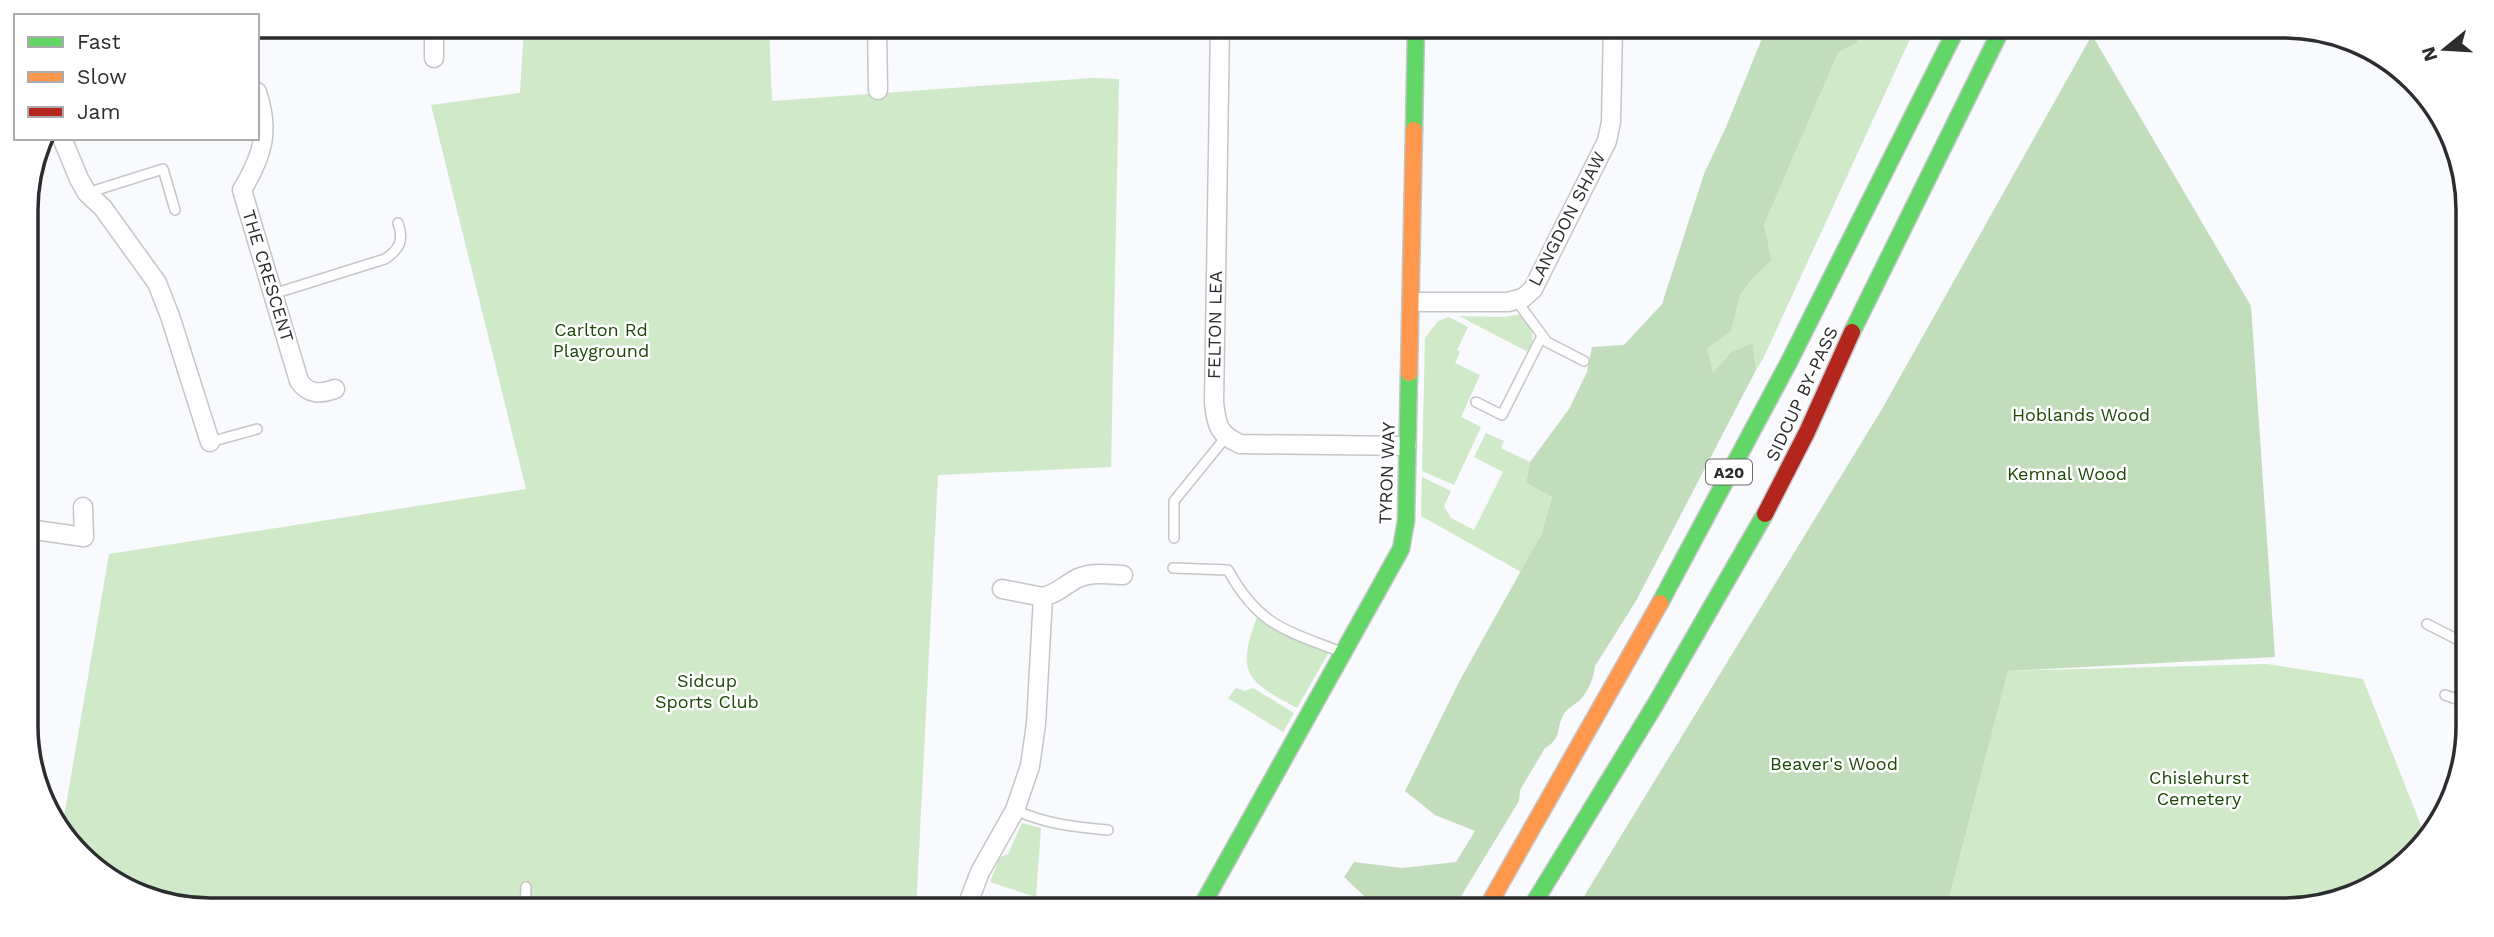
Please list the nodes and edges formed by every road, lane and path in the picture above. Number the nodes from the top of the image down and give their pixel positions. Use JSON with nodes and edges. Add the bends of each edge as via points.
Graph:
{"nodes":[{"id":1,"x":1416,"y":38,"type":"edge"},
{"id":2,"x":1612,"y":38,"type":"edge"},
{"id":3,"x":1952,"y":38,"type":"edge"},
{"id":4,"x":1997,"y":38,"type":"edge"},
{"id":5,"x":2015,"y":38,"type":"dead end"},
{"id":6,"x":434,"y":39,"type":"edge"},
{"id":7,"x":877,"y":39,"type":"edge"},
{"id":8,"x":1220,"y":39,"type":"edge"},
{"id":9,"x":434,"y":58,"type":"dead end"},
{"id":10,"x":878,"y":90,"type":"dead end"},
{"id":11,"x":259,"y":103,"type":"edge"},
{"id":12,"x":1887,"y":131,"type":"dead end"},
{"id":13,"x":63,"y":140,"type":"edge"},
{"id":14,"x":87,"y":193,"type":"junction"},
{"id":15,"x":175,"y":210,"type":"dead end"},
{"id":16,"x":398,"y":223,"type":"dead end"},
{"id":17,"x":273,"y":294,"type":"junction"},
{"id":18,"x":1867,"y":298,"type":"junction"},
{"id":19,"x":1516,"y":300,"type":"junction"},
{"id":20,"x":1412,"y":302,"type":"junction"},
{"id":21,"x":1801,"y":335,"type":"junction"},
{"id":22,"x":1542,"y":336,"type":"junction"},
{"id":23,"x":1584,"y":360,"type":"dead end"},
{"id":24,"x":335,"y":389,"type":"dead end"},
{"id":25,"x":1476,"y":402,"type":"dead end"},
{"id":26,"x":257,"y":429,"type":"dead end"},
{"id":27,"x":1226,"y":437,"type":"junction"},
{"id":28,"x":210,"y":442,"type":"joint"},
{"id":29,"x":1407,"y":446,"type":"junction"},
{"id":30,"x":83,"y":507,"type":"dead end"},
{"id":31,"x":38,"y":530,"type":"edge"},
{"id":32,"x":1174,"y":538,"type":"dead end"},
{"id":33,"x":1172,"y":568,"type":"dead end"},
{"id":34,"x":1124,"y":575,"type":"dead end"},
{"id":35,"x":1003,"y":589,"type":"dead end"},
{"id":36,"x":1043,"y":597,"type":"junction"},
{"id":37,"x":2427,"y":624,"type":"dead end"},
{"id":38,"x":2456,"y":639,"type":"edge"},
{"id":39,"x":1346,"y":654,"type":"junction"},
{"id":40,"x":2445,"y":695,"type":"dead end"},
{"id":41,"x":2456,"y":699,"type":"edge"},
{"id":42,"x":1015,"y":810,"type":"junction"},
{"id":43,"x":1108,"y":830,"type":"dead end"},
{"id":44,"x":526,"y":887,"type":"dead end"},
{"id":45,"x":526,"y":898,"type":"edge"},
{"id":46,"x":970,"y":898,"type":"edge"},
{"id":47,"x":1206,"y":898,"type":"edge"},
{"id":48,"x":1492,"y":898,"type":"edge"},
{"id":49,"x":1537,"y":898,"type":"edge"}],
"edges":[{"from":1,"to":20,"type":"main road","name":"TYRON WAY"},
{"from":2,"to":19,"type":"street","name":"LANGDON SHAW","via":[[1607,141],[1533,289]]},
{"from":3,"to":21,"type":"main road","name":"SIDCUP BY-PASS","number":"A20"},
{"from":4,"to":18,"type":"main road","name":"SIDCUP BY-PASS"},
{"from":5,"to":18,"type":"main road"},
{"from":6,"to":9,"type":"street"},
{"from":7,"to":10,"type":"street"},
{"from":8,"to":27,"type":"street","name":"FELTON LEA","via":[[1214,403],[1217,425]]},
{"from":11,"to":17,"type":"street","name":"THE CRESCENT","via":[[264,132],[259,162],[242,190]]},
{"from":12,"to":21,"type":"main road","number":"A20"},
{"from":13,"to":14,"type":"street"},
{"from":14,"to":15,"type":"lane","via":[[163,169]]},
{"from":14,"to":28,"type":"street","via":[[157,283]]},
{"from":16,"to":17,"type":"lane","via":[[401,243],[385,259]]},
{"from":17,"to":24,"type":"street","name":"THE CRESCENT","via":[[299,381],[306,390],[320,394]]},
{"from":18,"to":49,"type":"main road","name":"SIDCUP BY-PASS","via":[[1772,503]]},
{"from":19,"to":20,"type":"street","name":"LANGDON SHAW"},
{"from":19,"to":22,"type":"lane"},
{"from":20,"to":29,"type":"main road","name":"TYRON WAY"},
{"from":21,"to":48,"type":"main road","name":"SIDCUP BY-PASS","number":"A20","via":[[1606,700]]},
{"from":22,"to":23,"type":"lane"},
{"from":22,"to":25,"type":"lane","via":[[1502,415]]},
{"from":26,"to":28,"type":"lane"},
{"from":27,"to":29,"type":"street","via":[[1240,444]]},
{"from":27,"to":32,"type":"lane","via":[[1174,502]]},
{"from":29,"to":39,"type":"main road","name":"TYRON WAY","via":[[1401,549]]},
{"from":30,"to":31,"type":"street","via":[[84,537]]},
{"from":33,"to":39,"type":"lane","via":[[1228,570],[1256,610],[1277,626]]},
{"from":34,"to":36,"type":"street","via":[[1100,573],[1078,578]]},
{"from":35,"to":36,"type":"street"},
{"from":36,"to":42,"type":"street","via":[[1036,724],[1030,766]]},
{"from":37,"to":38,"type":"lane"},
{"from":39,"to":47,"type":"main road","name":"TYRON WAY"},
{"from":40,"to":41,"type":"lane"},
{"from":42,"to":43,"type":"lane","via":[[1062,826]]},
{"from":42,"to":46,"type":"street"},
{"from":44,"to":45,"type":"lane"}]}
